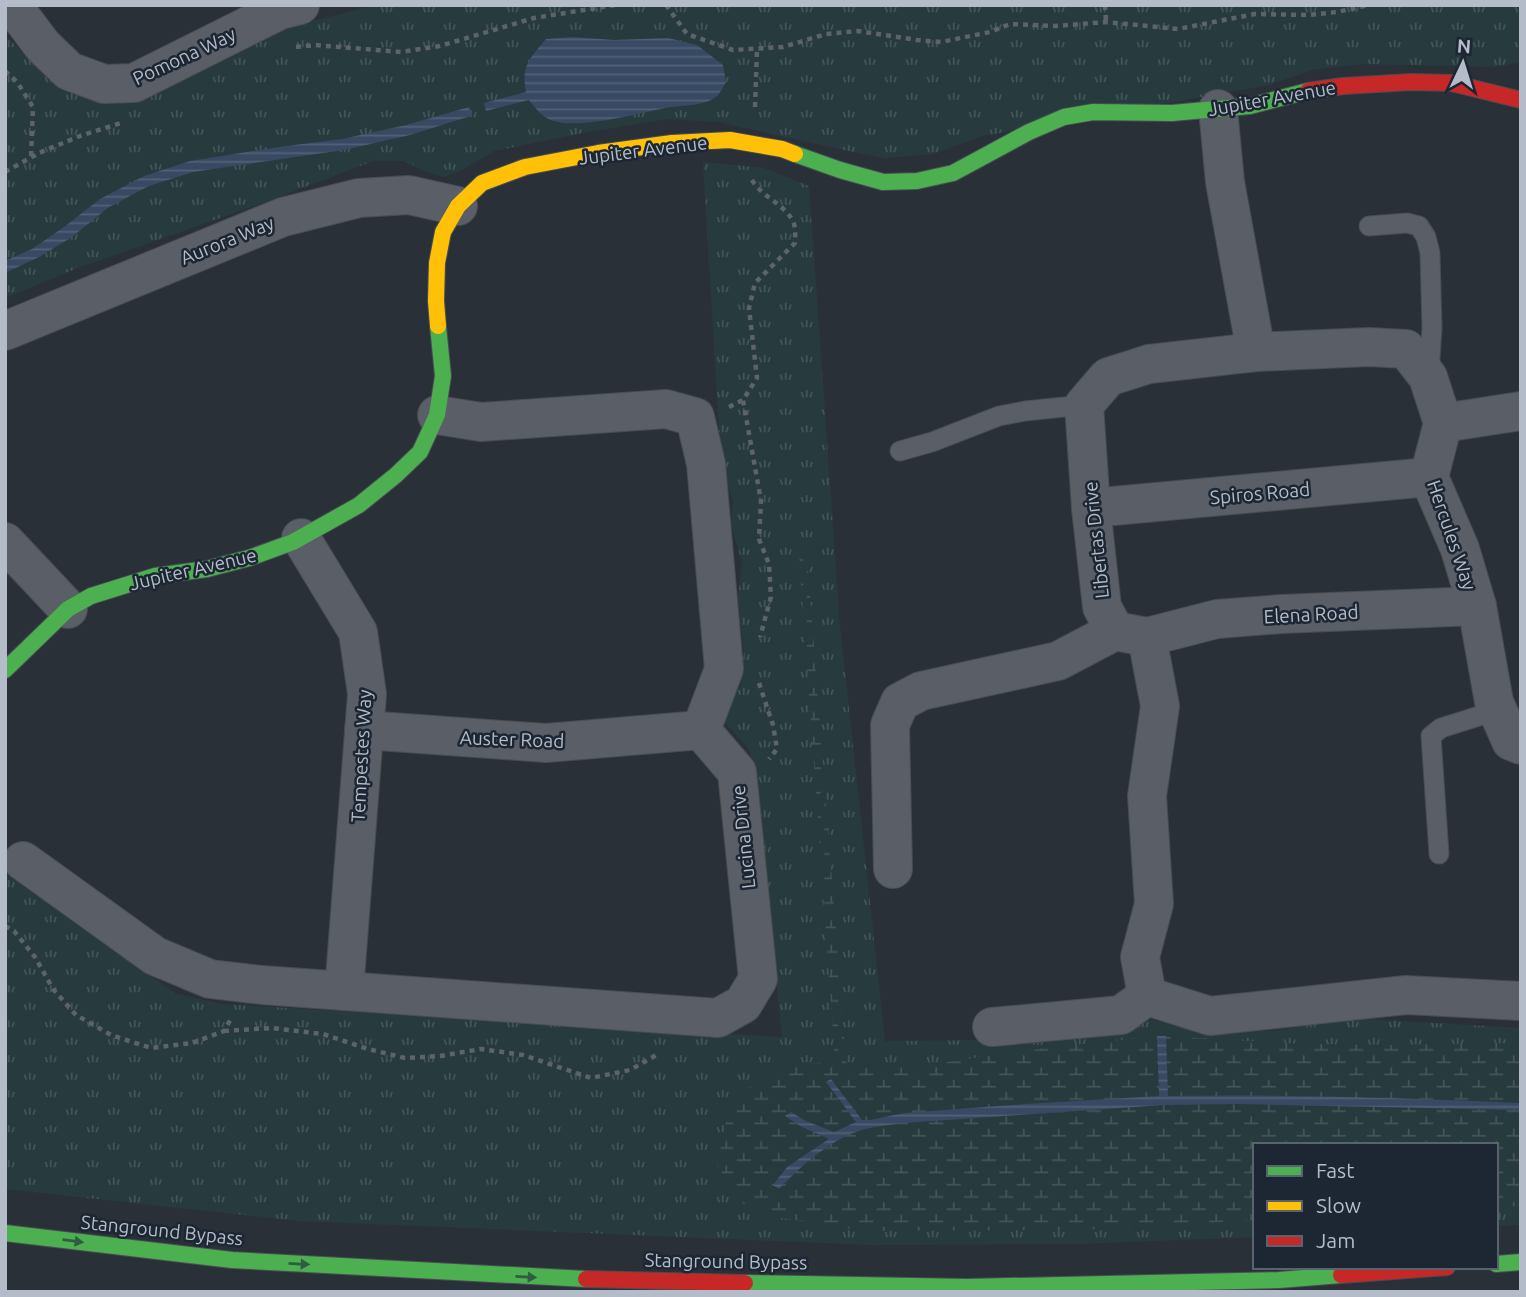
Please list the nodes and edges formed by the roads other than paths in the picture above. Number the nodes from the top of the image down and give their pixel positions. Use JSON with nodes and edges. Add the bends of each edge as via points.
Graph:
{"nodes":[{"id":1,"x":12,"y":5,"type":"edge"},
{"id":2,"x":300,"y":5,"type":"edge"},
{"id":3,"x":1521,"y":84,"type":"edge"},
{"id":4,"x":1465,"y":86,"type":"junction"},
{"id":5,"x":1521,"y":100,"type":"edge"},
{"id":6,"x":1219,"y":109,"type":"junction"},
{"id":7,"x":458,"y":206,"type":"junction"},
{"id":8,"x":1369,"y":226,"type":"dead end"},
{"id":9,"x":5,"y":331,"type":"edge"},
{"id":10,"x":1256,"y":352,"type":"junction"},
{"id":11,"x":1428,"y":377,"type":"junction"},
{"id":12,"x":1084,"y":405,"type":"junction"},
{"id":13,"x":1521,"y":411,"type":"edge"},
{"id":14,"x":437,"y":415,"type":"junction"},
{"id":15,"x":1443,"y":423,"type":"junction"},
{"id":16,"x":900,"y":452,"type":"dead end"},
{"id":17,"x":1429,"y":477,"type":"junction"},
{"id":18,"x":1091,"y":508,"type":"junction"},
{"id":19,"x":302,"y":538,"type":"junction"},
{"id":20,"x":5,"y":542,"type":"edge"},
{"id":21,"x":1476,"y":606,"type":"junction"},
{"id":22,"x":68,"y":608,"type":"junction"},
{"id":23,"x":1131,"y":634,"type":"junction"},
{"id":24,"x":5,"y":670,"type":"edge"},
{"id":25,"x":1498,"y":710,"type":"junction"},
{"id":26,"x":364,"y":730,"type":"junction"},
{"id":27,"x":701,"y":730,"type":"junction"},
{"id":28,"x":1521,"y":746,"type":"edge"},
{"id":29,"x":1439,"y":854,"type":"dead end"},
{"id":30,"x":23,"y":861,"type":"dead end"},
{"id":31,"x":893,"y":869,"type":"dead end"},
{"id":32,"x":344,"y":990,"type":"junction"},
{"id":33,"x":1147,"y":996,"type":"junction"},
{"id":34,"x":1521,"y":1001,"type":"edge"},
{"id":35,"x":992,"y":1027,"type":"dead end"},
{"id":36,"x":5,"y":1233,"type":"edge"},
{"id":37,"x":1521,"y":1262,"type":"edge"},
{"id":38,"x":1498,"y":1264,"type":"edge"},
{"id":39,"x":1421,"y":1269,"type":"edge"}],
"edges":[{"from":1,"to":2,"type":"street","name":"Pomona Way","via":[[69,71],[104,84],[134,83],[280,10]]},
{"from":3,"to":4,"type":"street","name":"Jupiter Avenue"},
{"from":4,"to":5,"type":"street","name":"Jupiter Avenue"},
{"from":4,"to":6,"type":"street","name":"Jupiter Avenue","via":[[1411,82],[1343,86]]},
{"from":6,"to":7,"type":"street","name":"Jupiter Avenue","via":[[1064,117],[953,173],[917,181],[883,182],[782,149],[730,140],[672,143],[525,167],[482,183]]},
{"from":6,"to":10,"type":"street","via":[[1225,182]]},
{"from":7,"to":9,"type":"street","name":"Aurora Way","via":[[409,195],[359,198],[283,217]]},
{"from":7,"to":14,"type":"street","name":"Jupiter Avenue","via":[[443,232],[437,263],[443,376]]},
{"from":8,"to":11,"type":"lane","via":[[1407,223],[1419,226],[1426,237],[1432,328]]},
{"from":10,"to":11,"type":"street","via":[[1406,349]]},
{"from":10,"to":12,"type":"street","via":[[1149,364],[1108,377]]},
{"from":11,"to":15,"type":"street"},
{"from":12,"to":16,"type":"lane","via":[[999,416]]},
{"from":12,"to":18,"type":"street","name":"Libertas Drive"},
{"from":13,"to":15,"type":"street"},
{"from":14,"to":19,"type":"street","name":"Jupiter Avenue","via":[[420,452],[396,475],[359,505]]},
{"from":14,"to":27,"type":"street","via":[[481,422],[666,409],[695,417],[706,464],[724,669]]},
{"from":15,"to":17,"type":"street","name":"Hercules Way"},
{"from":17,"to":18,"type":"street","name":"Spiros Road"},
{"from":17,"to":21,"type":"street","name":"Hercules Way","via":[[1460,549]]},
{"from":18,"to":23,"type":"street","name":"Libertas Drive","via":[[1102,607]]},
{"from":19,"to":22,"type":"street","name":"Jupiter Avenue","via":[[249,558],[118,587]]},
{"from":19,"to":26,"type":"street","name":"Tempestes Way","via":[[358,632],[367,694]]},
{"from":20,"to":22,"type":"street"},
{"from":21,"to":23,"type":"street","name":"Elena Road","via":[[1217,619]]},
{"from":21,"to":25,"type":"street","name":"Hercules Way"},
{"from":22,"to":24,"type":"street","name":"Jupiter Avenue"},
{"from":23,"to":31,"type":"street","name":"Elena Road","via":[[1058,662],[921,691],[900,702],[890,725]]},
{"from":23,"to":33,"type":"street","name":"Libertas Drive","via":[[1160,706],[1147,796],[1154,904],[1140,957]]},
{"from":25,"to":28,"type":"street","name":"Hercules Way","via":[[1511,741]]},
{"from":25,"to":29,"type":"lane","via":[[1441,728],[1431,736]]},
{"from":26,"to":27,"type":"street","name":"Auster Road","via":[[546,743]]},
{"from":26,"to":32,"type":"street","name":"Tempestes Way"},
{"from":27,"to":32,"type":"street","name":"Lucina Drive","via":[[737,772],[758,979],[743,1004],[718,1018]]},
{"from":30,"to":32,"type":"street","name":"Lucina Drive","via":[[155,956],[210,979]]},
{"from":33,"to":34,"type":"street","via":[[1210,1016],[1406,995]]},
{"from":33,"to":35,"type":"street","via":[[1121,1015]]},
{"from":36,"to":39,"type":"street","name":"Stanground Bypass","one_way":true,"via":[[232,1260],[585,1279],[967,1287],[1279,1280]]},
{"from":37,"to":38,"type":"street"}]}
